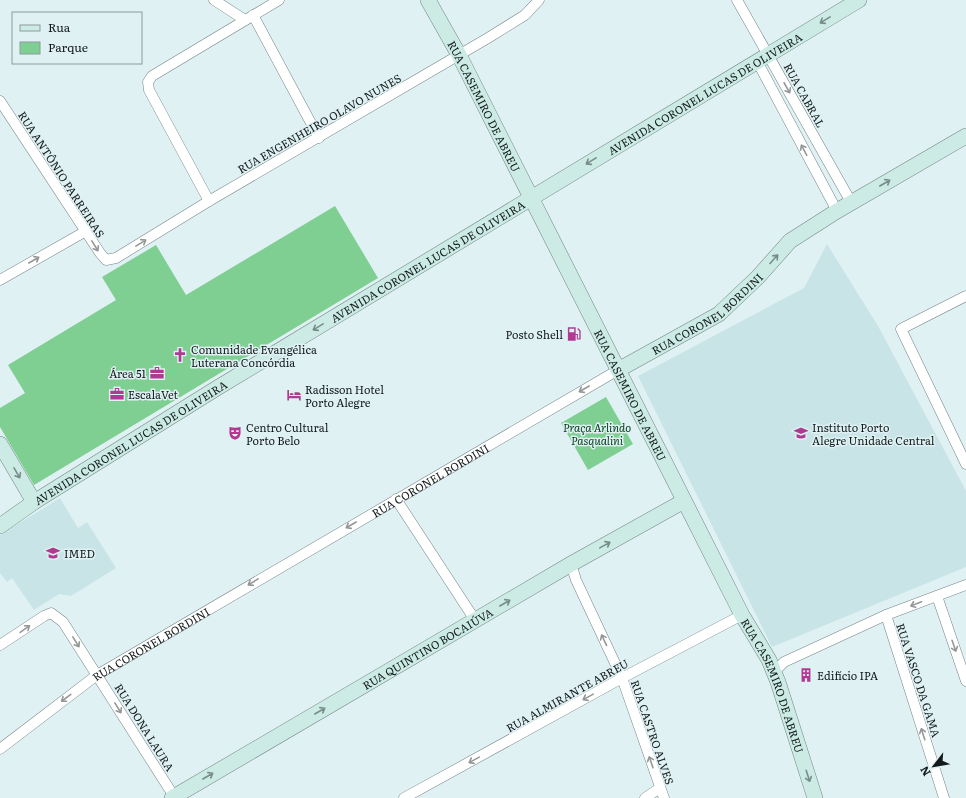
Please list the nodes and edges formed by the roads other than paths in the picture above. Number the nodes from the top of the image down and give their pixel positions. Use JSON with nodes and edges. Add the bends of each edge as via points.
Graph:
{"nodes":[{"id":1,"x":214,"y":0,"type":"edge"},
{"id":2,"x":279,"y":0,"type":"edge"},
{"id":3,"x":428,"y":0,"type":"edge"},
{"id":4,"x":539,"y":0,"type":"edge"},
{"id":5,"x":737,"y":0,"type":"edge"},
{"id":6,"x":859,"y":0,"type":"edge"},
{"id":7,"x":262,"y":5,"type":"edge"},
{"id":8,"x":249,"y":18,"type":"junction"},
{"id":9,"x":763,"y":54,"type":"junction"},
{"id":10,"x":459,"y":55,"type":"junction"},
{"id":11,"x":0,"y":101,"type":"edge"},
{"id":12,"x":966,"y":136,"type":"edge"},
{"id":13,"x":319,"y":138,"type":"junction"},
{"id":14,"x":836,"y":176,"type":"junction"},
{"id":15,"x":822,"y":185,"type":"junction"},
{"id":16,"x":531,"y":198,"type":"junction"},
{"id":17,"x":209,"y":201,"type":"junction"},
{"id":18,"x":851,"y":202,"type":"junction"},
{"id":19,"x":837,"y":211,"type":"junction"},
{"id":20,"x":86,"y":231,"type":"junction"},
{"id":21,"x":106,"y":260,"type":"joint"},
{"id":22,"x":0,"y":280,"type":"edge"},
{"id":23,"x":966,"y":296,"type":"edge"},
{"id":24,"x":618,"y":370,"type":"junction"},
{"id":25,"x":0,"y":444,"type":"edge"},
{"id":26,"x":966,"y":464,"type":"edge"},
{"id":27,"x":396,"y":499,"type":"junction"},
{"id":28,"x":684,"y":501,"type":"junction"},
{"id":29,"x":34,"y":502,"type":"junction"},
{"id":30,"x":0,"y":526,"type":"edge"},
{"id":31,"x":571,"y":564,"type":"junction"},
{"id":32,"x":966,"y":585,"type":"edge"},
{"id":33,"x":937,"y":596,"type":"junction"},
{"id":34,"x":742,"y":615,"type":"junction"},
{"id":35,"x":886,"y":615,"type":"junction"},
{"id":36,"x":475,"y":620,"type":"junction"},
{"id":37,"x":0,"y":645,"type":"edge"},
{"id":38,"x":776,"y":665,"type":"junction"},
{"id":39,"x":97,"y":675,"type":"junction"},
{"id":40,"x":622,"y":678,"type":"junction"},
{"id":41,"x":966,"y":680,"type":"edge"},
{"id":42,"x":0,"y":749,"type":"edge"},
{"id":43,"x":660,"y":788,"type":"junction"},
{"id":44,"x":174,"y":797,"type":"edge"},
{"id":45,"x":404,"y":798,"type":"edge"},
{"id":46,"x":645,"y":798,"type":"edge"},
{"id":47,"x":664,"y":798,"type":"edge"},
{"id":48,"x":815,"y":798,"type":"edge"},
{"id":49,"x":944,"y":798,"type":"edge"}],
"edges":[{"from":1,"to":8,"type":"street"},
{"from":2,"to":7,"type":"street"},
{"from":3,"to":10,"type":"street","name":"RUA CASEMIRO DE ABREU"},
{"from":4,"to":10,"type":"street","name":"RUA ENGENHEIRO OLAVO NUNES","via":[[525,15]]},
{"from":5,"to":9,"type":"street","name":"RUA CABRAL"},
{"from":6,"to":9,"type":"street","name":"AVENIDA CORONEL LUCAS DE OLIVEIRA","one_way":true},
{"from":7,"to":8,"type":"street"},
{"from":8,"to":13,"type":"street"},
{"from":8,"to":17,"type":"street","via":[[152,76],[148,82],[149,90]]},
{"from":9,"to":14,"type":"street","name":"RUA CABRAL","one_way":true},
{"from":15,"to":9,"type":"street","name":"RUA CABRAL","one_way":true},
{"from":9,"to":16,"type":"street","name":"AVENIDA CORONEL LUCAS DE OLIVEIRA","one_way":true},
{"from":10,"to":13,"type":"street","name":"RUA ENGENHEIRO OLAVO NUNES"},
{"from":10,"to":16,"type":"street","name":"RUA CASEMIRO DE ABREU"},
{"from":11,"to":20,"type":"street","name":"RUA ANTÔNIO PARREIRAS"},
{"from":18,"to":12,"type":"street","name":"RUA CORONEL BORDINI","one_way":true},
{"from":13,"to":17,"type":"street","name":"RUA ENGENHEIRO OLAVO NUNES"},
{"from":14,"to":15,"type":"street"},
{"from":14,"to":18,"type":"street","name":"RUA CABRAL"},
{"from":15,"to":19,"type":"street","name":"RUA CABRAL"},
{"from":16,"to":24,"type":"street","name":"RUA CASEMIRO DE ABREU"},
{"from":16,"to":29,"type":"street","name":"AVENIDA CORONEL LUCAS DE OLIVEIRA","one_way":true,"via":[[211,391]]},
{"from":21,"to":17,"type":"street","name":"RUA ENGENHEIRO OLAVO NUNES","one_way":true,"via":[[116,258]]},
{"from":18,"to":19,"type":"street","name":"RUA CORONEL BORDINI"},
{"from":24,"to":19,"type":"street","name":"RUA CORONEL BORDINI","one_way":true,"via":[[719,314],[790,241]]},
{"from":20,"to":21,"type":"street","name":"RUA ANTÔNIO PARREIRAS","one_way":true},
{"from":22,"to":20,"type":"street","one_way":true},
{"from":23,"to":26,"type":"street","via":[[900,329]]},
{"from":24,"to":27,"type":"street","name":"RUA CORONEL BORDINI","one_way":true},
{"from":24,"to":28,"type":"street","name":"RUA CASEMIRO DE ABREU"},
{"from":25,"to":29,"type":"street","one_way":true},
{"from":27,"to":36,"type":"street"},
{"from":27,"to":39,"type":"street","name":"RUA CORONEL BORDINI","one_way":true},
{"from":31,"to":28,"type":"street","name":"RUA QUINTINO BOCAIÚVA","one_way":true},
{"from":28,"to":34,"type":"street","name":"RUA CASEMIRO DE ABREU"},
{"from":29,"to":30,"type":"street","name":"AVENIDA CORONEL LUCAS DE OLIVEIRA"},
{"from":36,"to":31,"type":"street","name":"RUA QUINTINO BOCAIÚVA","one_way":true},
{"from":40,"to":31,"type":"street","name":"RUA CASTRO ALVES","one_way":true},
{"from":32,"to":33,"type":"street"},
{"from":33,"to":35,"type":"street","one_way":true},
{"from":33,"to":41,"type":"street","one_way":true},
{"from":34,"to":38,"type":"street","name":"RUA CASEMIRO DE ABREU"},
{"from":34,"to":40,"type":"street","name":"RUA ALMIRANTE ABREU"},
{"from":35,"to":38,"type":"street"},
{"from":49,"to":35,"type":"street","name":"RUA VASCO DA GAMA","one_way":true},
{"from":44,"to":36,"type":"street","name":"RUA QUINTINO BOCAIÚVA","one_way":true},
{"from":37,"to":39,"type":"street","name":"RUA DONA LAURA","one_way":true,"via":[[51,613],[63,622]]},
{"from":38,"to":48,"type":"street","name":"RUA CASEMIRO DE ABREU","one_way":true},
{"from":39,"to":42,"type":"street","name":"RUA CORONEL BORDINI","one_way":true},
{"from":39,"to":44,"type":"street","name":"RUA DONA LAURA","one_way":true},
{"from":43,"to":40,"type":"street","name":"RUA CASTRO ALVES","one_way":true},
{"from":40,"to":45,"type":"street","name":"RUA ALMIRANTE ABREU","one_way":true},
{"from":43,"to":46,"type":"street"},
{"from":43,"to":47,"type":"street","name":"RUA CASTRO ALVES"}]}
